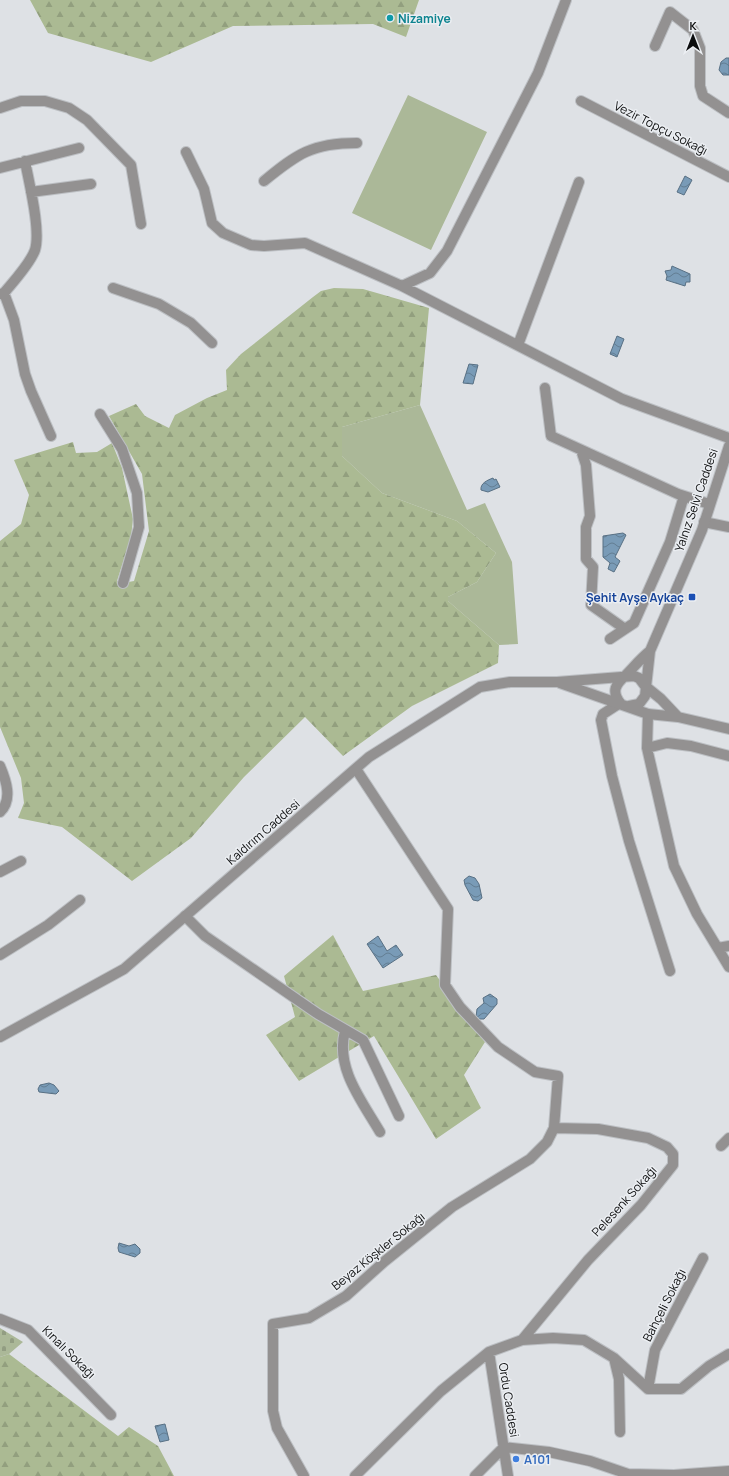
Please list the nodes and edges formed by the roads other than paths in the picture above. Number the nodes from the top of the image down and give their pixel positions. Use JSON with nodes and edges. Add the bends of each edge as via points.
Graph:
{"nodes":[{"id":1,"x":566,"y":0,"type":"edge"},
{"id":2,"x":654,"y":46,"type":"dead end"},
{"id":3,"x":581,"y":101,"type":"dead end"},
{"id":4,"x":0,"y":108,"type":"edge"},
{"id":5,"x":729,"y":113,"type":"edge"},
{"id":6,"x":357,"y":143,"type":"dead end"},
{"id":7,"x":80,"y":148,"type":"dead end"},
{"id":8,"x":186,"y":152,"type":"dead end"},
{"id":9,"x":25,"y":161,"type":"junction"},
{"id":10,"x":0,"y":168,"type":"edge"},
{"id":11,"x":729,"y":177,"type":"edge"},
{"id":12,"x":264,"y":181,"type":"dead end"},
{"id":13,"x":579,"y":182,"type":"dead end"},
{"id":14,"x":90,"y":184,"type":"dead end"},
{"id":15,"x":31,"y":192,"type":"junction"},
{"id":16,"x":141,"y":224,"type":"dead end"},
{"id":17,"x":402,"y":286,"type":"junction"},
{"id":18,"x":113,"y":288,"type":"dead end"},
{"id":19,"x":2,"y":294,"type":"edge"},
{"id":20,"x":212,"y":343,"type":"dead end"},
{"id":21,"x":518,"y":345,"type":"junction"},
{"id":22,"x":545,"y":388,"type":"dead end"},
{"id":23,"x":100,"y":414,"type":"dead end"},
{"id":24,"x":51,"y":436,"type":"dead end"},
{"id":25,"x":729,"y":438,"type":"edge"},
{"id":26,"x":729,"y":446,"type":"edge"},
{"id":27,"x":581,"y":450,"type":"junction"},
{"id":28,"x":684,"y":496,"type":"junction"},
{"id":29,"x":709,"y":504,"type":"junction"},
{"id":30,"x":704,"y":522,"type":"junction"},
{"id":31,"x":729,"y":527,"type":"edge"},
{"id":32,"x":123,"y":583,"type":"dead end"},
{"id":33,"x":625,"y":629,"type":"junction"},
{"id":34,"x":610,"y":639,"type":"dead end"},
{"id":35,"x":650,"y":651,"type":"junction"},
{"id":36,"x":624,"y":677,"type":"junction"},
{"id":37,"x":557,"y":682,"type":"junction"},
{"id":38,"x":645,"y":686,"type":"junction"},
{"id":39,"x":624,"y":705,"type":"junction"},
{"id":40,"x":648,"y":714,"type":"junction"},
{"id":41,"x":678,"y":717,"type":"junction"},
{"id":42,"x":729,"y":729,"type":"edge"},
{"id":43,"x":647,"y":748,"type":"junction"},
{"id":44,"x":729,"y":756,"type":"edge"},
{"id":45,"x":0,"y":766,"type":"edge"},
{"id":46,"x":356,"y":769,"type":"junction"},
{"id":47,"x":0,"y":812,"type":"edge"},
{"id":48,"x":21,"y":861,"type":"dead end"},
{"id":49,"x":0,"y":872,"type":"edge"},
{"id":50,"x":80,"y":900,"type":"dead end"},
{"id":51,"x":185,"y":916,"type":"junction"},
{"id":52,"x":729,"y":946,"type":"edge"},
{"id":53,"x":718,"y":948,"type":"junction"},
{"id":54,"x":0,"y":955,"type":"edge"},
{"id":55,"x":729,"y":967,"type":"edge"},
{"id":56,"x":670,"y":971,"type":"dead end"},
{"id":57,"x":345,"y":1031,"type":"junction"},
{"id":58,"x":0,"y":1037,"type":"edge"},
{"id":59,"x":399,"y":1116,"type":"dead end"},
{"id":60,"x":554,"y":1128,"type":"junction"},
{"id":61,"x":380,"y":1132,"type":"dead end"},
{"id":62,"x":729,"y":1138,"type":"edge"},
{"id":63,"x":721,"y":1146,"type":"dead end"},
{"id":64,"x":703,"y":1258,"type":"dead end"},
{"id":65,"x":0,"y":1319,"type":"edge"},
{"id":66,"x":522,"y":1340,"type":"junction"},
{"id":67,"x":489,"y":1352,"type":"junction"},
{"id":68,"x":729,"y":1354,"type":"edge"},
{"id":69,"x":614,"y":1358,"type":"junction"},
{"id":70,"x":648,"y":1389,"type":"junction"},
{"id":71,"x":111,"y":1415,"type":"dead end"},
{"id":72,"x":620,"y":1432,"type":"dead end"},
{"id":73,"x":504,"y":1447,"type":"junction"},
{"id":74,"x":729,"y":1471,"type":"edge"},
{"id":75,"x":304,"y":1476,"type":"edge"},
{"id":76,"x":355,"y":1476,"type":"edge"},
{"id":77,"x":475,"y":1476,"type":"edge"},
{"id":78,"x":508,"y":1476,"type":"edge"}],
"edges":[{"from":1,"to":17,"type":"street","via":[[538,73],[447,251],[430,273]]},
{"from":2,"to":5,"type":"street","via":[[670,12],[693,30],[700,48],[700,86],[703,96]]},
{"from":3,"to":11,"type":"street","name":"Vezir Topçu Sokağı"},
{"from":4,"to":16,"type":"street","via":[[21,101],[45,102],[69,108],[87,120],[131,165]]},
{"from":6,"to":12,"type":"street","via":[[336,143],[313,148],[289,161]]},
{"from":7,"to":9,"type":"street"},
{"from":8,"to":17,"type":"street","via":[[204,189],[212,223],[222,234],[251,245],[305,243]]},
{"from":9,"to":10,"type":"street"},
{"from":9,"to":15,"type":"street"},
{"from":13,"to":21,"type":"street"},
{"from":14,"to":15,"type":"street"},
{"from":15,"to":19,"type":"street","via":[[36,235],[35,251]]},
{"from":17,"to":21,"type":"street"},
{"from":18,"to":20,"type":"street","via":[[159,304],[191,323]]},
{"from":19,"to":24,"type":"street","via":[[14,320],[27,380]]},
{"from":21,"to":25,"type":"street","via":[[622,399]]},
{"from":22,"to":27,"type":"street","via":[[551,436]]},
{"from":23,"to":32,"type":"street","via":[[122,449],[137,493],[139,527]]},
{"from":26,"to":29,"type":"street","name":"Yalnız Selvi Caddesi"},
{"from":27,"to":28,"type":"street"},
{"from":27,"to":33,"type":"street","via":[[586,465],[590,516],[586,527],[586,559],[593,567],[591,605]]},
{"from":28,"to":29,"type":"street"},
{"from":28,"to":33,"type":"street","via":[[667,549],[634,622]]},
{"from":29,"to":30,"type":"street","name":"Yalnız Selvi Caddesi"},
{"from":30,"to":31,"type":"street"},
{"from":30,"to":35,"type":"street","name":"Yalnız Selvi Caddesi"},
{"from":33,"to":34,"type":"street"},
{"from":35,"to":36,"type":"street"},
{"from":35,"to":38,"type":"street"},
{"from":36,"to":37,"type":"street","name":"Kaldırım Caddesi"},
{"from":36,"to":38,"type":"street","via":[[639,678]]},
{"from":36,"to":39,"type":"street","via":[[615,688],[615,694]]},
{"from":37,"to":39,"type":"street","name":"Kaldırım Caddesi"},
{"from":37,"to":46,"type":"street","name":"Kaldırım Caddesi","via":[[510,682],[480,687],[369,757]]},
{"from":38,"to":39,"type":"street","via":[[643,700],[634,706]]},
{"from":38,"to":41,"type":"street"},
{"from":39,"to":40,"type":"street","name":"Kaldırım Caddesi"},
{"from":39,"to":56,"type":"street","via":[[602,714],[601,720],[629,841]]},
{"from":40,"to":41,"type":"street","name":"Kaldırım Caddesi"},
{"from":40,"to":43,"type":"street"},
{"from":41,"to":42,"type":"street"},
{"from":43,"to":44,"type":"street","via":[[667,743]]},
{"from":43,"to":53,"type":"street","via":[[674,866],[697,914]]},
{"from":45,"to":47,"type":"street","via":[[7,784],[7,797],[4,809]]},
{"from":46,"to":51,"type":"street","name":"Kaldırım Caddesi"},
{"from":46,"to":60,"type":"street","name":"Beyaz Köşkler Sokağı","via":[[448,909],[445,985],[460,1007],[498,1047],[535,1072],[558,1076]]},
{"from":48,"to":49,"type":"street"},
{"from":50,"to":54,"type":"street","via":[[48,925]]},
{"from":51,"to":57,"type":"street","via":[[205,936]]},
{"from":51,"to":58,"type":"street","name":"Kaldırım Caddesi","via":[[124,969]]},
{"from":52,"to":53,"type":"street"},
{"from":53,"to":55,"type":"street"},
{"from":57,"to":59,"type":"street","via":[[363,1040]]},
{"from":57,"to":61,"type":"street","via":[[342,1042],[344,1060],[352,1086]]},
{"from":60,"to":66,"type":"street","name":"Pelesenk Sokağı","via":[[598,1129],[648,1138],[667,1147],[673,1154],[673,1165],[641,1205],[588,1260]]},
{"from":60,"to":75,"type":"street","name":"Beyaz Köşkler Sokağı","via":[[547,1142],[530,1159],[452,1207],[346,1296],[309,1318],[273,1324],[273,1404],[277,1428]]},
{"from":62,"to":63,"type":"street"},
{"from":64,"to":70,"type":"street","name":"Bahçeli Sokağı","via":[[655,1350]]},
{"from":65,"to":71,"type":"street","name":"Kınalı Sokağı","via":[[28,1330]]},
{"from":66,"to":67,"type":"street"},
{"from":66,"to":69,"type":"street","via":[[584,1340]]},
{"from":67,"to":73,"type":"street","name":"Ordu Caddesi"},
{"from":67,"to":76,"type":"street","via":[[441,1391]]},
{"from":68,"to":70,"type":"street","via":[[708,1366],[681,1389]]},
{"from":69,"to":70,"type":"street"},
{"from":69,"to":72,"type":"street","via":[[619,1379]]},
{"from":73,"to":74,"type":"street","via":[[550,1452],[590,1461],[628,1474],[674,1475]]},
{"from":73,"to":77,"type":"street"},
{"from":73,"to":78,"type":"street","name":"Ordu Caddesi"}]}
